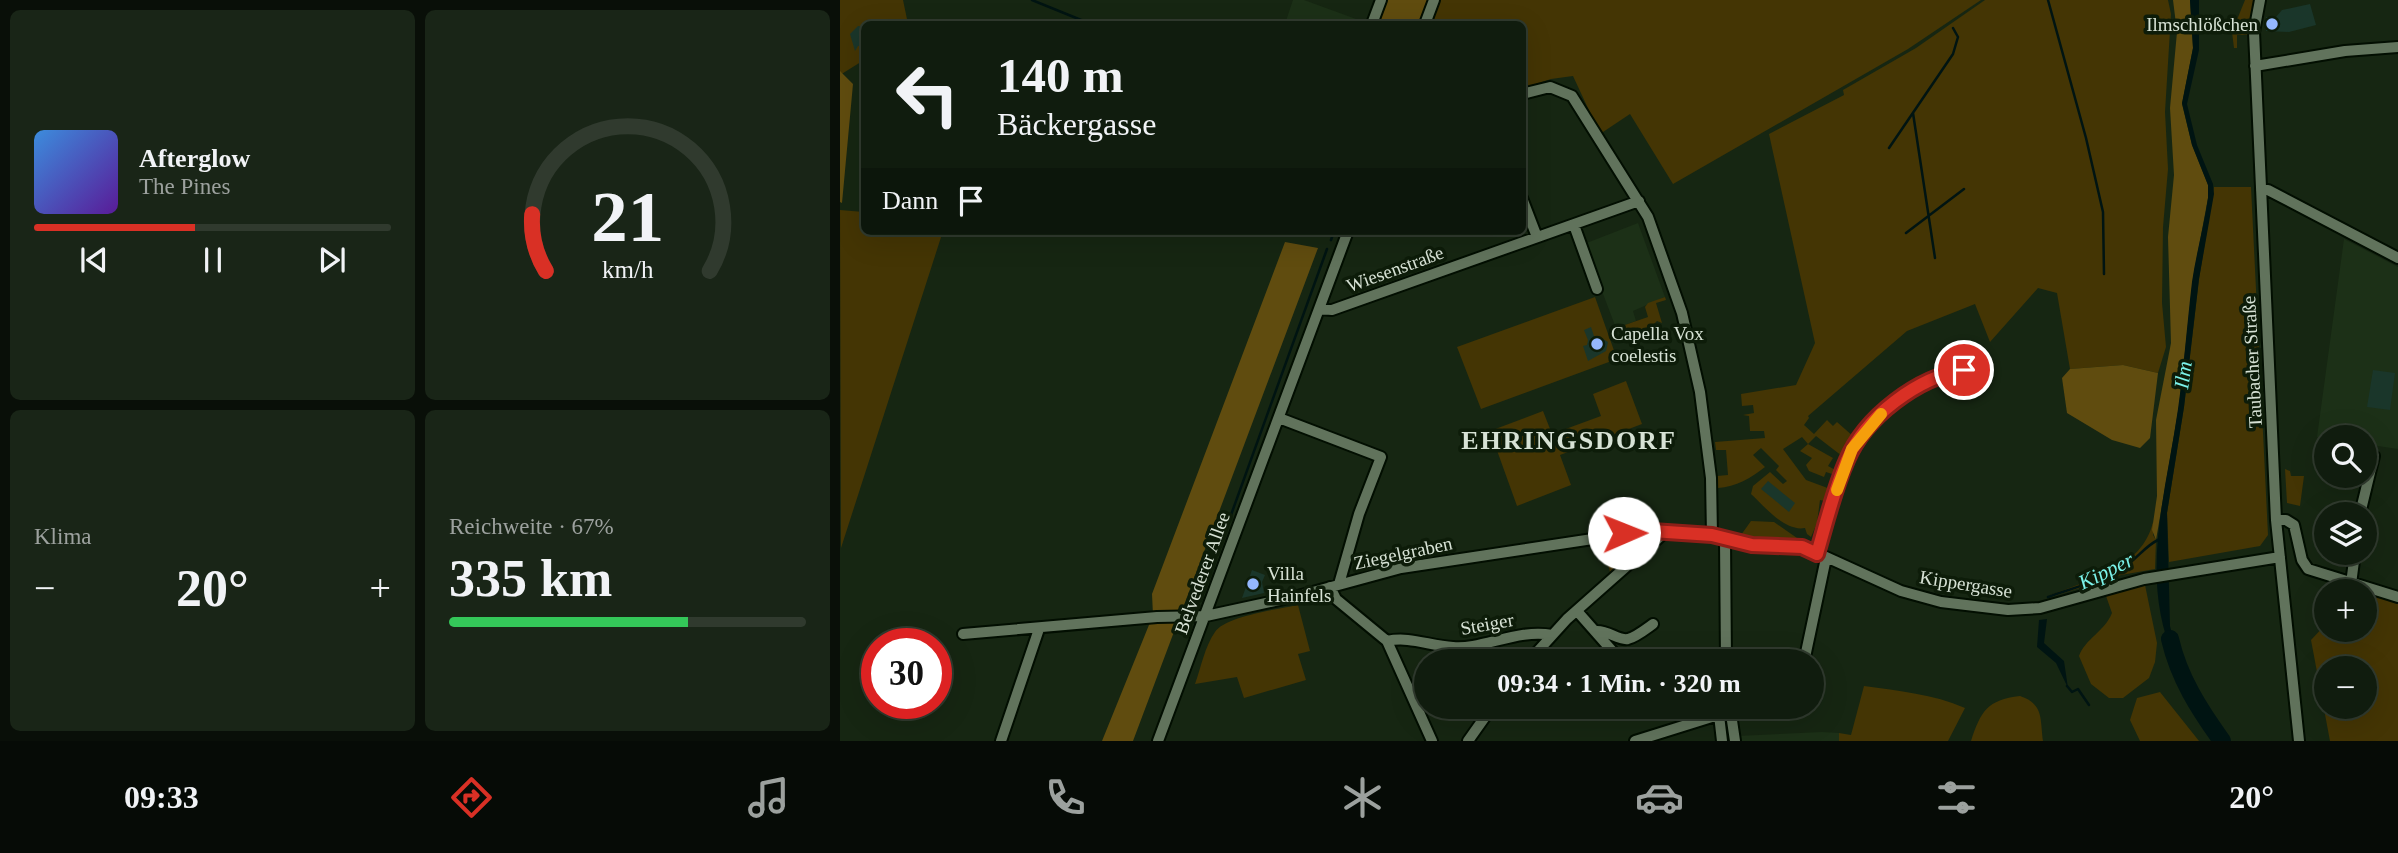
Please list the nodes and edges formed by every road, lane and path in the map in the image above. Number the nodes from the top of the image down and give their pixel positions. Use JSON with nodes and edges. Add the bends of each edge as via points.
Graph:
{"nodes":[{"id":1,"x":1381,"y":0,"type":"edge"},
{"id":2,"x":1434,"y":0,"type":"edge"},
{"id":3,"x":2260,"y":0,"type":"edge"},
{"id":4,"x":1373,"y":21,"type":"edge"},
{"id":5,"x":1426,"y":21,"type":"edge"},
{"id":6,"x":2398,"y":47,"type":"edge"},
{"id":7,"x":2255,"y":66,"type":"junction"},
{"id":8,"x":1526,"y":93,"type":"edge"},
{"id":9,"x":2261,"y":190,"type":"junction"},
{"id":10,"x":1639,"y":201,"type":"junction"},
{"id":11,"x":1526,"y":208,"type":"edge"},
{"id":12,"x":1574,"y":225,"type":"junction"},
{"id":13,"x":1347,"y":235,"type":"edge"},
{"id":14,"x":1537,"y":237,"type":"junction"},
{"id":15,"x":2398,"y":258,"type":"edge"},
{"id":16,"x":1597,"y":289,"type":"dead end"},
{"id":17,"x":1319,"y":309,"type":"junction"},
{"id":18,"x":1964,"y":370,"type":"dead end"},
{"id":19,"x":1279,"y":418,"type":"junction"},
{"id":20,"x":2276,"y":520,"type":"junction"},
{"id":21,"x":1663,"y":534,"type":"junction"},
{"id":22,"x":1712,"y":535,"type":"junction"},
{"id":23,"x":1725,"y":539,"type":"junction"},
{"id":24,"x":1821,"y":556,"type":"junction"},
{"id":25,"x":2280,"y":557,"type":"junction"},
{"id":26,"x":2337,"y":579,"type":"edge"},
{"id":27,"x":1335,"y":586,"type":"junction"},
{"id":28,"x":2377,"y":591,"type":"edge"},
{"id":29,"x":2398,"y":597,"type":"edge"},
{"id":30,"x":1577,"y":611,"type":"junction"},
{"id":31,"x":1206,"y":616,"type":"junction"},
{"id":32,"x":1653,"y":624,"type":"dead end"},
{"id":33,"x":1040,"y":629,"type":"junction"},
{"id":34,"x":1596,"y":631,"type":"junction"},
{"id":35,"x":963,"y":634,"type":"dead end"},
{"id":36,"x":1552,"y":635,"type":"junction"},
{"id":37,"x":1387,"y":640,"type":"junction"},
{"id":38,"x":1455,"y":648,"type":"joint"},
{"id":39,"x":1540,"y":649,"type":"edge"},
{"id":40,"x":1611,"y":649,"type":"edge"},
{"id":41,"x":1726,"y":649,"type":"edge"},
{"id":42,"x":1806,"y":649,"type":"edge"},
{"id":43,"x":1484,"y":719,"type":"edge"},
{"id":44,"x":1706,"y":719,"type":"edge"},
{"id":45,"x":1719,"y":719,"type":"edge"},
{"id":46,"x":1732,"y":719,"type":"edge"},
{"id":47,"x":1001,"y":741,"type":"edge"},
{"id":48,"x":1158,"y":741,"type":"edge"},
{"id":49,"x":1432,"y":741,"type":"edge"},
{"id":50,"x":1468,"y":741,"type":"edge"},
{"id":51,"x":1635,"y":741,"type":"edge"},
{"id":52,"x":1722,"y":741,"type":"edge"},
{"id":53,"x":1735,"y":741,"type":"edge"},
{"id":54,"x":2299,"y":741,"type":"edge"}],
"edges":[{"from":1,"to":4,"type":"street"},
{"from":2,"to":5,"type":"street"},
{"from":3,"to":7,"type":"street","name":"Taubacher Straße","via":[[2254,22]]},
{"from":6,"to":7,"type":"street"},
{"from":7,"to":9,"type":"street","name":"Taubacher Straße"},
{"from":8,"to":10,"type":"street","via":[[1550,87],[1568,92]]},
{"from":9,"to":15,"type":"street"},
{"from":9,"to":20,"type":"street","name":"Taubacher Straße"},
{"from":10,"to":12,"type":"street","name":"Wiesenstraße"},
{"from":10,"to":22,"type":"street","via":[[1682,313],[1698,379],[1711,478]]},
{"from":11,"to":14,"type":"street"},
{"from":12,"to":14,"type":"street","name":"Wiesenstraße"},
{"from":12,"to":16,"type":"street"},
{"from":13,"to":17,"type":"street","name":"Belvederer Allee"},
{"from":14,"to":17,"type":"street","name":"Wiesenstraße","via":[[1332,310]]},
{"from":17,"to":19,"type":"street","name":"Belvederer Allee"},
{"from":18,"to":24,"type":"street","via":[[1947,373],[1903,395],[1858,440],[1847,459]]},
{"from":19,"to":27,"type":"street","via":[[1381,457]]},
{"from":19,"to":31,"type":"street","name":"Belvederer Allee"},
{"from":20,"to":25,"type":"street","name":"Taubacher Straße"},
{"from":20,"to":26,"type":"street","via":[[2294,525],[2308,569]]},
{"from":21,"to":22,"type":"street","name":"Ziegelgraben"},
{"from":21,"to":27,"type":"street","name":"Ziegelgraben","via":[[1608,534],[1564,545],[1401,568]]},
{"from":21,"to":30,"type":"street"},
{"from":22,"to":23,"type":"street","name":"Kippergasse"},
{"from":23,"to":24,"type":"street","name":"Kippergasse","via":[[1802,547]]},
{"from":23,"to":41,"type":"street"},
{"from":24,"to":25,"type":"street","name":"Kippergasse","via":[[1901,591],[1941,602],[2008,610],[2040,608],[2184,571]]},
{"from":24,"to":42,"type":"street"},
{"from":25,"to":54,"type":"street","name":"Taubacher Straße"},
{"from":27,"to":31,"type":"street","name":"Ziegelgraben"},
{"from":27,"to":37,"type":"street","via":[[1336,599]]},
{"from":28,"to":29,"type":"street"},
{"from":30,"to":34,"type":"street"},
{"from":30,"to":36,"type":"street"},
{"from":31,"to":33,"type":"street","name":"Ziegelgraben"},
{"from":31,"to":48,"type":"street","name":"Belvederer Allee"},
{"from":32,"to":34,"type":"street","via":[[1628,639]]},
{"from":33,"to":35,"type":"street","name":"Ziegelgraben"},
{"from":33,"to":47,"type":"street"},
{"from":34,"to":40,"type":"street"},
{"from":36,"to":38,"type":"street","name":"Steiger","via":[[1510,637]]},
{"from":36,"to":39,"type":"street"},
{"from":37,"to":38,"type":"street","name":"Steiger","via":[[1400,638]]},
{"from":37,"to":49,"type":"street"},
{"from":43,"to":50,"type":"street"},
{"from":44,"to":51,"type":"street"},
{"from":45,"to":52,"type":"street"},
{"from":46,"to":53,"type":"street"}]}
